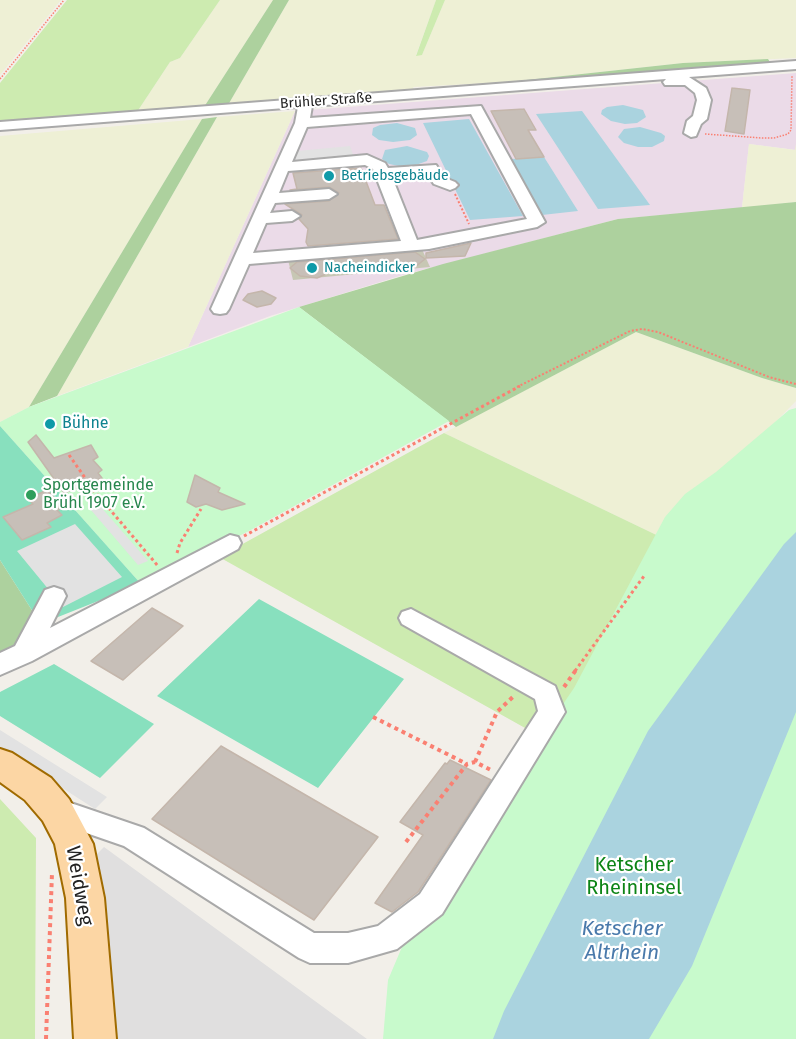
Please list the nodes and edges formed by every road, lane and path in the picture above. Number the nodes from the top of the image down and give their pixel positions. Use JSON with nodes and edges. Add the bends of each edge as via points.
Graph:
{"nodes":[{"id":1,"x":64,"y":0,"type":"edge"},
{"id":2,"x":793,"y":68,"type":"edge"},
{"id":3,"x":0,"y":79,"type":"edge"},
{"id":4,"x":304,"y":112,"type":"junction"},
{"id":5,"x":0,"y":126,"type":"edge"},
{"id":6,"x":691,"y":133,"type":"joint"},
{"id":7,"x":360,"y":141,"type":"dead end"},
{"id":8,"x":367,"y":160,"type":"junction"},
{"id":9,"x":284,"y":167,"type":"junction"},
{"id":10,"x":383,"y":173,"type":"junction"},
{"id":11,"x":450,"y":185,"type":"joint"},
{"id":12,"x":329,"y":194,"type":"dead end"},
{"id":13,"x":270,"y":199,"type":"junction"},
{"id":14,"x":292,"y":216,"type":"dead end"},
{"id":15,"x":260,"y":219,"type":"junction"},
{"id":16,"x":474,"y":234,"type":"junction"},
{"id":17,"x":411,"y":245,"type":"junction"},
{"id":18,"x":242,"y":259,"type":"junction"},
{"id":19,"x":220,"y":309,"type":"dead end"},
{"id":20,"x":796,"y":384,"type":"edge"},
{"id":21,"x":69,"y":455,"type":"dead end"},
{"id":22,"x":201,"y":509,"type":"dead end"},
{"id":23,"x":180,"y":543,"type":"dead end"},
{"id":24,"x":230,"y":543,"type":"joint"},
{"id":25,"x":644,"y":576,"type":"dead end"},
{"id":26,"x":167,"y":578,"type":"junction"},
{"id":27,"x":54,"y":596,"type":"dead end"},
{"id":28,"x":411,"y":618,"type":"dead end"},
{"id":29,"x":23,"y":654,"type":"junction"},
{"id":30,"x":0,"y":665,"type":"edge"},
{"id":31,"x":526,"y":681,"type":"junction"},
{"id":32,"x":550,"y":706,"type":"junction"},
{"id":33,"x":373,"y":717,"type":"dead end"},
{"id":34,"x":475,"y":762,"type":"junction"},
{"id":35,"x":0,"y":763,"type":"edge"},
{"id":36,"x":468,"y":764,"type":"junction"},
{"id":37,"x":509,"y":779,"type":"junction"},
{"id":38,"x":56,"y":810,"type":"junction"},
{"id":39,"x":406,"y":842,"type":"dead end"},
{"id":40,"x":52,"y":867,"type":"dead end"},
{"id":41,"x":46,"y":1039,"type":"edge"},
{"id":42,"x":95,"y":1039,"type":"edge"}],
"edges":[{"from":1,"to":3,"type":"path"},
{"from":2,"to":4,"type":"street","name":"Brühler Straße","via":[[652,76]]},
{"from":2,"to":6,"type":"path","via":[[788,134],[762,138]]},
{"from":4,"to":5,"type":"street","name":"Brühler Straße"},
{"from":4,"to":6,"type":"street","via":[[688,81],[699,88],[704,100],[700,119],[694,121]]},
{"from":4,"to":9,"type":"street"},
{"from":4,"to":16,"type":"street","via":[[476,110],[537,222]]},
{"from":7,"to":8,"type":"street"},
{"from":8,"to":9,"type":"street"},
{"from":8,"to":10,"type":"street","via":[[380,166]]},
{"from":9,"to":13,"type":"street"},
{"from":10,"to":11,"type":"street","via":[[431,168],[439,181]]},
{"from":10,"to":17,"type":"street"},
{"from":11,"to":16,"type":"path"},
{"from":12,"to":13,"type":"street"},
{"from":13,"to":15,"type":"street"},
{"from":14,"to":15,"type":"street"},
{"from":15,"to":18,"type":"street"},
{"from":16,"to":17,"type":"street"},
{"from":17,"to":18,"type":"street"},
{"from":18,"to":19,"type":"street"},
{"from":20,"to":24,"type":"path","via":[[658,332],[642,328],[630,331],[506,393]]},
{"from":21,"to":26,"type":"path"},
{"from":22,"to":23,"type":"path"},
{"from":24,"to":26,"type":"street"},
{"from":25,"to":32,"type":"path"},
{"from":26,"to":29,"type":"street"},
{"from":27,"to":29,"type":"street"},
{"from":28,"to":31,"type":"street"},
{"from":29,"to":30,"type":"street"},
{"from":31,"to":32,"type":"street","via":[[546,693]]},
{"from":31,"to":34,"type":"path","via":[[497,712]]},
{"from":32,"to":37,"type":"street","via":[[552,712]]},
{"from":33,"to":36,"type":"path"},
{"from":34,"to":36,"type":"path"},
{"from":34,"to":37,"type":"path"},
{"from":35,"to":38,"type":"main road","name":"Weidweg","via":[[38,789]]},
{"from":36,"to":39,"type":"path"},
{"from":37,"to":38,"type":"street","via":[[431,904],[386,939],[348,948],[310,948],[134,837]]},
{"from":38,"to":42,"type":"main road","name":"Weidweg","via":[[68,830],[80,868]]},
{"from":40,"to":41,"type":"path"}]}
